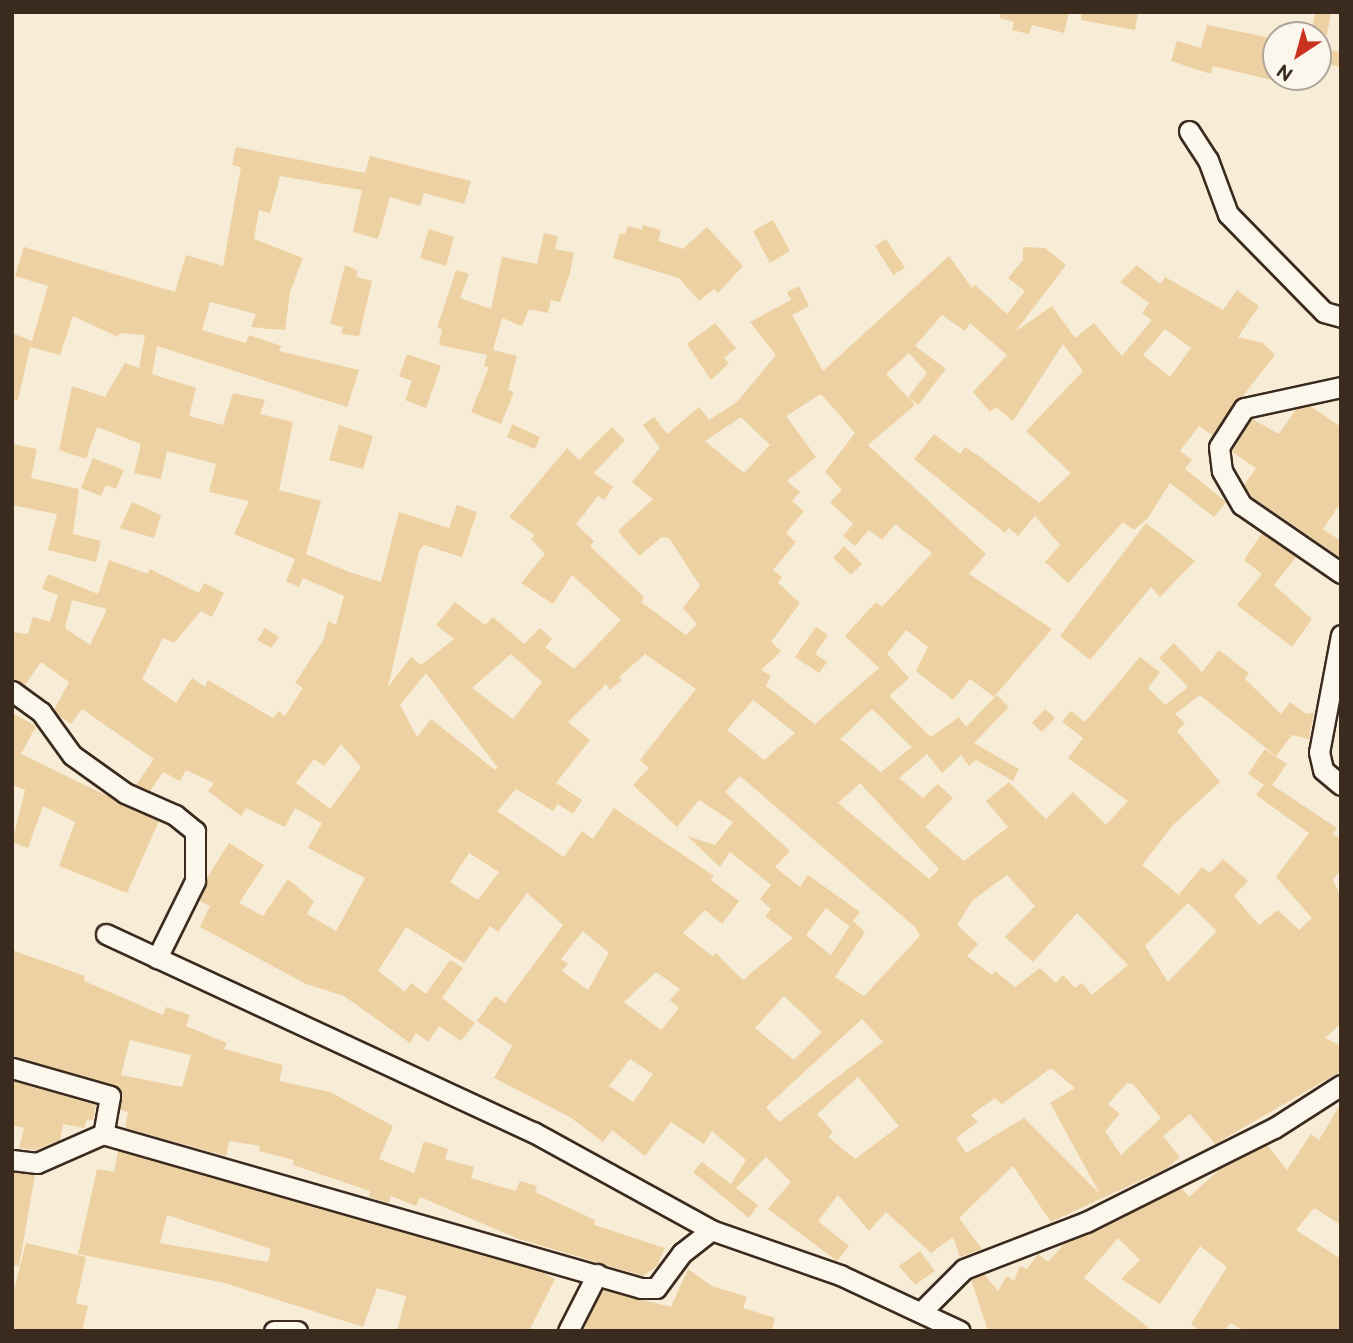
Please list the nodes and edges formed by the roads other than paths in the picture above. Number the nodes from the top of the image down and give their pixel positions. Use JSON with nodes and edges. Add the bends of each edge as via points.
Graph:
{"nodes":[{"id":1,"x":1189,"y":131,"type":"dead end"},
{"id":2,"x":1341,"y":317,"type":"edge"},
{"id":3,"x":1341,"y":387,"type":"edge"},
{"id":4,"x":1341,"y":573,"type":"edge"},
{"id":5,"x":1341,"y":635,"type":"edge"},
{"id":6,"x":12,"y":691,"type":"edge"},
{"id":7,"x":1341,"y":785,"type":"edge"},
{"id":8,"x":106,"y":934,"type":"dead end"},
{"id":9,"x":157,"y":958,"type":"junction"},
{"id":10,"x":12,"y":1068,"type":"edge"},
{"id":11,"x":1341,"y":1085,"type":"edge"},
{"id":12,"x":103,"y":1134,"type":"junction"},
{"id":13,"x":12,"y":1160,"type":"edge"},
{"id":14,"x":710,"y":1230,"type":"junction"},
{"id":15,"x":597,"y":1274,"type":"junction"},
{"id":16,"x":922,"y":1311,"type":"junction"},
{"id":17,"x":951,"y":1328,"type":"edge"},
{"id":18,"x":274,"y":1331,"type":"edge"},
{"id":19,"x":297,"y":1331,"type":"edge"},
{"id":20,"x":568,"y":1331,"type":"edge"}],
"edges":[{"from":1,"to":2,"type":"street","via":[[1208,160],[1228,214],[1324,312]]},
{"from":3,"to":4,"type":"street","via":[[1244,408],[1219,447],[1222,471],[1242,505]]},
{"from":5,"to":7,"type":"street","via":[[1319,752],[1323,770]]},
{"from":6,"to":9,"type":"street","via":[[41,712],[72,755],[125,793],[175,815],[195,831],[195,881]]},
{"from":8,"to":9,"type":"street"},
{"from":9,"to":14,"type":"street","via":[[533,1132]]},
{"from":10,"to":12,"type":"street","via":[[110,1096]]},
{"from":11,"to":16,"type":"street","via":[[1274,1128],[1086,1222],[964,1269]]},
{"from":12,"to":13,"type":"street","via":[[37,1163]]},
{"from":12,"to":15,"type":"street"},
{"from":14,"to":15,"type":"street","via":[[681,1253],[656,1288]]},
{"from":14,"to":16,"type":"street"},
{"from":15,"to":20,"type":"street"},
{"from":16,"to":17,"type":"street"},
{"from":18,"to":19,"type":"street"}]}
